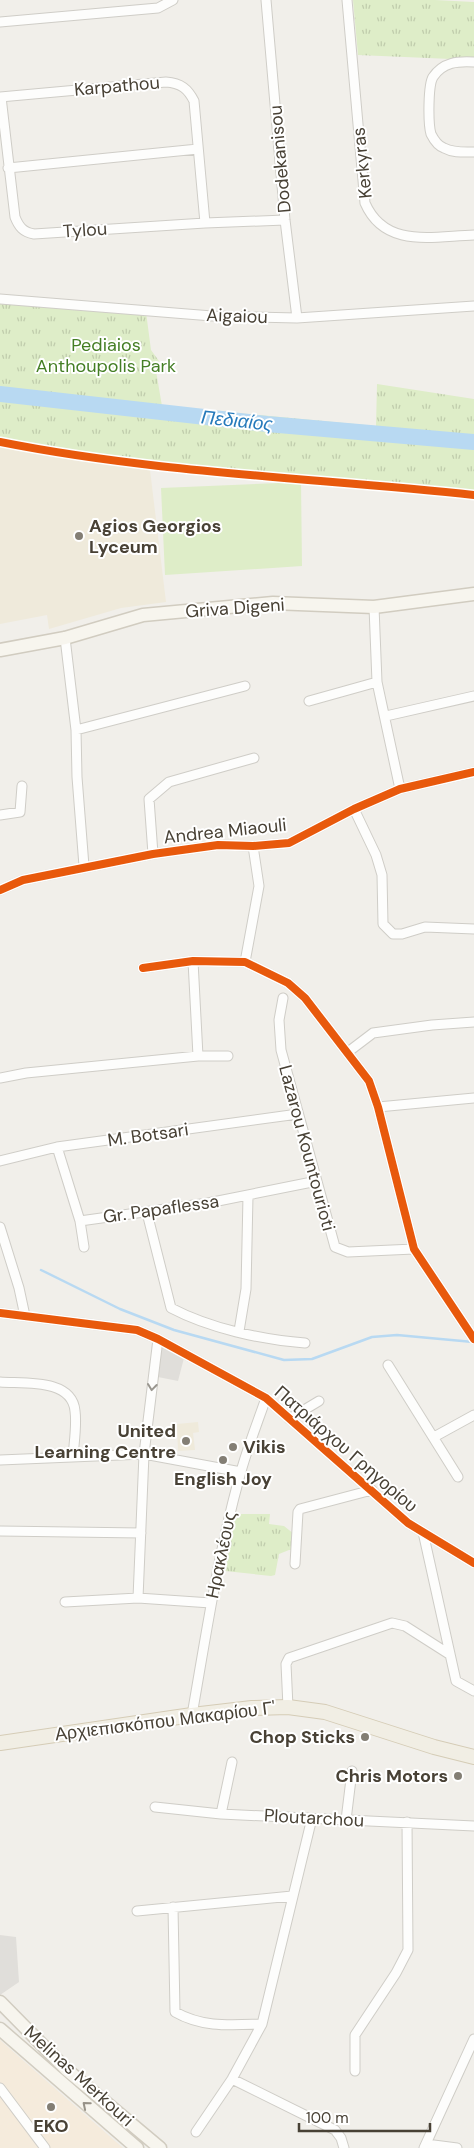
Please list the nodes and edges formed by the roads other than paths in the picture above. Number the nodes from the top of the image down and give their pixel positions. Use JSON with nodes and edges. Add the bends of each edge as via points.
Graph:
{"nodes":[{"id":1,"x":173,"y":0,"type":"edge"},
{"id":2,"x":266,"y":0,"type":"edge"},
{"id":3,"x":348,"y":0,"type":"edge"},
{"id":4,"x":0,"y":22,"type":"edge"},
{"id":5,"x":474,"y":62,"type":"edge"},
{"id":6,"x":0,"y":97,"type":"edge"},
{"id":7,"x":198,"y":149,"type":"junction"},
{"id":8,"x":474,"y":152,"type":"edge"},
{"id":9,"x":8,"y":168,"type":"junction"},
{"id":10,"x":285,"y":220,"type":"junction"},
{"id":11,"x":205,"y":223,"type":"junction"},
{"id":12,"x":474,"y":235,"type":"edge"},
{"id":13,"x":0,"y":299,"type":"edge"},
{"id":14,"x":474,"y":306,"type":"edge"},
{"id":15,"x":297,"y":318,"type":"junction"},
{"id":16,"x":474,"y":594,"type":"edge"},
{"id":17,"x":374,"y":607,"type":"junction"},
{"id":18,"x":65,"y":638,"type":"junction"},
{"id":19,"x":0,"y":650,"type":"edge"},
{"id":20,"x":378,"y":682,"type":"junction"},
{"id":21,"x":245,"y":686,"type":"dead end"},
{"id":22,"x":474,"y":696,"type":"edge"},
{"id":23,"x":309,"y":701,"type":"dead end"},
{"id":24,"x":386,"y":716,"type":"junction"},
{"id":25,"x":76,"y":730,"type":"junction"},
{"id":26,"x":254,"y":758,"type":"dead end"},
{"id":27,"x":474,"y":772,"type":"edge"},
{"id":28,"x":22,"y":786,"type":"dead end"},
{"id":29,"x":400,"y":789,"type":"junction"},
{"id":30,"x":354,"y":809,"type":"junction"},
{"id":31,"x":0,"y":815,"type":"edge"},
{"id":32,"x":252,"y":846,"type":"junction"},
{"id":33,"x":154,"y":854,"type":"junction"},
{"id":34,"x":84,"y":866,"type":"junction"},
{"id":35,"x":0,"y":890,"type":"edge"},
{"id":36,"x":474,"y":929,"type":"edge"},
{"id":37,"x":193,"y":961,"type":"junction"},
{"id":38,"x":245,"y":962,"type":"junction"},
{"id":39,"x":143,"y":968,"type":"dead end"},
{"id":40,"x":283,"y":998,"type":"dead end"},
{"id":41,"x":474,"y":1022,"type":"edge"},
{"id":42,"x":348,"y":1052,"type":"junction"},
{"id":43,"x":198,"y":1056,"type":"junction"},
{"id":44,"x":228,"y":1056,"type":"dead end"},
{"id":45,"x":0,"y":1078,"type":"edge"},
{"id":46,"x":474,"y":1098,"type":"edge"},
{"id":47,"x":378,"y":1107,"type":"junction"},
{"id":48,"x":298,"y":1114,"type":"junction"},
{"id":49,"x":58,"y":1147,"type":"junction"},
{"id":50,"x":0,"y":1161,"type":"edge"},
{"id":51,"x":317,"y":1182,"type":"junction"},
{"id":52,"x":248,"y":1196,"type":"junction"},
{"id":53,"x":147,"y":1212,"type":"junction"},
{"id":54,"x":80,"y":1221,"type":"junction"},
{"id":55,"x":0,"y":1227,"type":"edge"},
{"id":56,"x":84,"y":1246,"type":"dead end"},
{"id":57,"x":414,"y":1249,"type":"junction"},
{"id":58,"x":0,"y":1314,"type":"edge"},
{"id":59,"x":25,"y":1316,"type":"junction"},
{"id":60,"x":239,"y":1331,"type":"junction"},
{"id":61,"x":473,"y":1337,"type":"edge"},
{"id":62,"x":158,"y":1339,"type":"junction"},
{"id":63,"x":306,"y":1343,"type":"dead end"},
{"id":64,"x":388,"y":1365,"type":"dead end"},
{"id":65,"x":0,"y":1382,"type":"edge"},
{"id":66,"x":266,"y":1398,"type":"junction"},
{"id":67,"x":319,"y":1401,"type":"dead end"},
{"id":68,"x":474,"y":1415,"type":"edge"},
{"id":69,"x":289,"y":1418,"type":"junction"},
{"id":70,"x":434,"y":1437,"type":"junction"},
{"id":71,"x":144,"y":1454,"type":"junction"},
{"id":72,"x":73,"y":1457,"type":"junction"},
{"id":73,"x":0,"y":1460,"type":"edge"},
{"id":74,"x":240,"y":1472,"type":"junction"},
{"id":75,"x":458,"y":1477,"type":"dead end"},
{"id":76,"x":372,"y":1490,"type":"junction"},
{"id":77,"x":0,"y":1531,"type":"edge"},
{"id":78,"x":423,"y":1532,"type":"junction"},
{"id":79,"x":141,"y":1533,"type":"junction"},
{"id":80,"x":474,"y":1563,"type":"edge"},
{"id":81,"x":295,"y":1564,"type":"dead end"},
{"id":82,"x":138,"y":1598,"type":"junction"},
{"id":83,"x":65,"y":1602,"type":"dead end"},
{"id":84,"x":211,"y":1603,"type":"junction"},
{"id":85,"x":450,"y":1654,"type":"junction"},
{"id":86,"x":474,"y":1691,"type":"edge"},
{"id":87,"x":288,"y":1707,"type":"junction"},
{"id":88,"x":192,"y":1715,"type":"junction"},
{"id":89,"x":0,"y":1744,"type":"edge"},
{"id":90,"x":474,"y":1757,"type":"edge"},
{"id":91,"x":232,"y":1762,"type":"dead end"},
{"id":92,"x":352,"y":1771,"type":"dead end"},
{"id":93,"x":155,"y":1807,"type":"dead end"},
{"id":94,"x":221,"y":1814,"type":"junction"},
{"id":95,"x":312,"y":1818,"type":"junction"},
{"id":96,"x":346,"y":1820,"type":"junction"},
{"id":97,"x":407,"y":1822,"type":"junction"},
{"id":98,"x":474,"y":1826,"type":"edge"},
{"id":99,"x":292,"y":1896,"type":"junction"},
{"id":100,"x":173,"y":1907,"type":"junction"},
{"id":101,"x":137,"y":1911,"type":"dead end"},
{"id":102,"x":0,"y":2002,"type":"edge"},
{"id":103,"x":262,"y":2024,"type":"junction"},
{"id":104,"x":0,"y":2030,"type":"edge"},
{"id":105,"x":474,"y":2039,"type":"edge"},
{"id":106,"x":474,"y":2059,"type":"edge"},
{"id":107,"x":461,"y":2067,"type":"junction"},
{"id":108,"x":355,"y":2071,"type":"dead end"},
{"id":109,"x":232,"y":2079,"type":"junction"},
{"id":110,"x":0,"y":2088,"type":"edge"},
{"id":111,"x":196,"y":2132,"type":"dead end"},
{"id":112,"x":425,"y":2146,"type":"edge"},
{"id":113,"x":45,"y":2148,"type":"edge"},
{"id":114,"x":137,"y":2148,"type":"edge"},
{"id":115,"x":160,"y":2148,"type":"edge"},
{"id":116,"x":344,"y":2148,"type":"edge"},
{"id":117,"x":457,"y":2148,"type":"edge"}],
"edges":[{"from":1,"to":4,"type":"street","via":[[158,8]]},
{"from":2,"to":10,"type":"street","name":"Dodekanisou"},
{"from":3,"to":12,"type":"street","name":"Kerkyras","via":[[365,203],[369,212],[380,226],[395,234],[418,237]]},
{"from":5,"to":8,"type":"street","via":[[452,62],[443,67],[430,84],[430,126],[434,140],[442,148],[454,152]]},
{"from":6,"to":7,"type":"street","name":"Karpathou","via":[[175,82],[189,92],[194,101]]},
{"from":6,"to":9,"type":"street","name":"Tylou"},
{"from":7,"to":9,"type":"street"},
{"from":7,"to":11,"type":"street","name":"Karpathou"},
{"from":9,"to":11,"type":"street","name":"Tylou","via":[[15,217],[26,232]]},
{"from":10,"to":11,"type":"street","name":"Tylou"},
{"from":10,"to":15,"type":"street","name":"Dodekanisou"},
{"from":13,"to":15,"type":"street","name":"Aigaiou","via":[[212,316]]},
{"from":14,"to":15,"type":"street","name":"Aigaiou"},
{"from":16,"to":17,"type":"street","name":"Griva Digeni"},
{"from":17,"to":18,"type":"street","name":"Griva Digeni","via":[[273,603],[143,615]]},
{"from":17,"to":20,"type":"street"},
{"from":18,"to":19,"type":"street","name":"Griva Digeni"},
{"from":18,"to":25,"type":"street"},
{"from":20,"to":23,"type":"street"},
{"from":20,"to":24,"type":"street"},
{"from":21,"to":25,"type":"street"},
{"from":22,"to":24,"type":"street"},
{"from":24,"to":29,"type":"street"},
{"from":25,"to":34,"type":"street"},
{"from":26,"to":33,"type":"street","via":[[169,782],[149,799]]},
{"from":27,"to":29,"type":"street","name":"Andrea Miaouli"},
{"from":28,"to":31,"type":"street","via":[[20,812]]},
{"from":29,"to":30,"type":"street","name":"Andrea Miaouli"},
{"from":30,"to":32,"type":"street","name":"Andrea Miaouli","via":[[288,843]]},
{"from":30,"to":36,"type":"street","via":[[376,855],[382,876],[383,924],[393,934],[426,927]]},
{"from":32,"to":33,"type":"street","name":"Andrea Miaouli","via":[[218,845]]},
{"from":32,"to":38,"type":"street","via":[[259,886]]},
{"from":33,"to":34,"type":"street","name":"Andrea Miaouli"},
{"from":34,"to":35,"type":"street","name":"Andrea Miaouli","via":[[23,880]]},
{"from":37,"to":38,"type":"street"},
{"from":37,"to":39,"type":"street"},
{"from":37,"to":43,"type":"street"},
{"from":38,"to":42,"type":"street","via":[[288,983],[305,998]]},
{"from":40,"to":48,"type":"street","name":"Lazarou Kountourioti","via":[[279,1020],[281,1050]]},
{"from":41,"to":42,"type":"street","via":[[373,1033]]},
{"from":42,"to":47,"type":"street","via":[[369,1081]]},
{"from":43,"to":44,"type":"street"},
{"from":43,"to":45,"type":"street"},
{"from":46,"to":47,"type":"street"},
{"from":47,"to":57,"type":"street"},
{"from":48,"to":49,"type":"street","name":"M. Botsari"},
{"from":48,"to":51,"type":"street","name":"Lazarou Kountourioti"},
{"from":49,"to":50,"type":"street","name":"M. Botsari"},
{"from":49,"to":54,"type":"street","name":"Gr. Papaflessa"},
{"from":51,"to":52,"type":"street","name":"Gr. Papaflessa"},
{"from":51,"to":57,"type":"street","name":"Lazarou Kountourioti","via":[[335,1247],[348,1252]]},
{"from":52,"to":53,"type":"street","name":"Gr. Papaflessa"},
{"from":52,"to":60,"type":"street","via":[[246,1289]]},
{"from":53,"to":54,"type":"street","name":"Gr. Papaflessa"},
{"from":53,"to":60,"type":"street","via":[[170,1308],[192,1320]]},
{"from":54,"to":56,"type":"street"},
{"from":55,"to":59,"type":"street"},
{"from":57,"to":61,"type":"street"},
{"from":58,"to":59,"type":"street","name":"Πατριάρχου Γρηγορίου"},
{"from":59,"to":62,"type":"street","name":"Πατριάρχου Γρηγορίου","via":[[137,1330]]},
{"from":60,"to":63,"type":"street"},
{"from":62,"to":66,"type":"street","name":"Πατριάρχου Γρηγορίου"},
{"from":62,"to":71,"type":"street","one_way":true},
{"from":64,"to":70,"type":"street"},
{"from":65,"to":72,"type":"street","via":[[54,1386],[68,1394],[76,1409]]},
{"from":66,"to":69,"type":"street","name":"Πατριάρχου Γρηγορίου"},
{"from":66,"to":74,"type":"street","name":"Ηρακλέους"},
{"from":67,"to":69,"type":"street"},
{"from":68,"to":70,"type":"street"},
{"from":69,"to":76,"type":"street","name":"Πατριάρχου Γρηγορίου"},
{"from":70,"to":75,"type":"street"},
{"from":71,"to":72,"type":"street"},
{"from":71,"to":74,"type":"street"},
{"from":71,"to":79,"type":"street"},
{"from":72,"to":73,"type":"street"},
{"from":74,"to":84,"type":"street","name":"Ηρακλέους"},
{"from":76,"to":78,"type":"street","name":"Πατριάρχου Γρηγορίου","via":[[408,1523]]},
{"from":76,"to":81,"type":"street","via":[[300,1509]]},
{"from":77,"to":79,"type":"street"},
{"from":78,"to":80,"type":"street","name":"Πατριάρχου Γρηγορίου"},
{"from":78,"to":85,"type":"street"},
{"from":79,"to":82,"type":"street"},
{"from":82,"to":83,"type":"street"},
{"from":82,"to":84,"type":"street"},
{"from":84,"to":88,"type":"street","name":"Ηρακλέους"},
{"from":85,"to":86,"type":"street","via":[[456,1681]]},
{"from":85,"to":87,"type":"street","via":[[405,1626],[392,1623],[376,1628],[289,1658],[286,1664]]},
{"from":87,"to":88,"type":"main road","name":"Αρχιεπισκόπου Μακαρίου Γ'"},
{"from":87,"to":90,"type":"main road","name":"Αρχιεπισκόπου Μακαρίου Γ'","via":[[325,1712]]},
{"from":88,"to":89,"type":"main road","name":"Αρχιεπισκόπου Μακαρίου Γ'"},
{"from":91,"to":94,"type":"street"},
{"from":92,"to":96,"type":"street"},
{"from":93,"to":94,"type":"street","name":"Ploutarchou"},
{"from":94,"to":95,"type":"street","name":"Ploutarchou"},
{"from":95,"to":96,"type":"street","name":"Ploutarchou"},
{"from":95,"to":99,"type":"street"},
{"from":96,"to":97,"type":"street","name":"Ploutarchou"},
{"from":97,"to":98,"type":"street","name":"Ploutarchou"},
{"from":97,"to":108,"type":"street","via":[[408,1950],[355,2035]]},
{"from":99,"to":100,"type":"street"},
{"from":99,"to":103,"type":"street"},
{"from":100,"to":101,"type":"street"},
{"from":100,"to":103,"type":"street","via":[[175,2012],[190,2021],[218,2025]]},
{"from":102,"to":115,"type":"street","name":"Melinas Merkouri","via":[[68,2070]]},
{"from":103,"to":109,"type":"street"},
{"from":114,"to":104,"type":"street","name":"Melinas Merkouri","one_way":true},
{"from":105,"to":107,"type":"street"},
{"from":106,"to":107,"type":"street"},
{"from":107,"to":112,"type":"street"},
{"from":109,"to":111,"type":"street"},
{"from":109,"to":116,"type":"street","via":[[335,2130]]},
{"from":110,"to":113,"type":"street"},
{"from":112,"to":117,"type":"street"}]}
